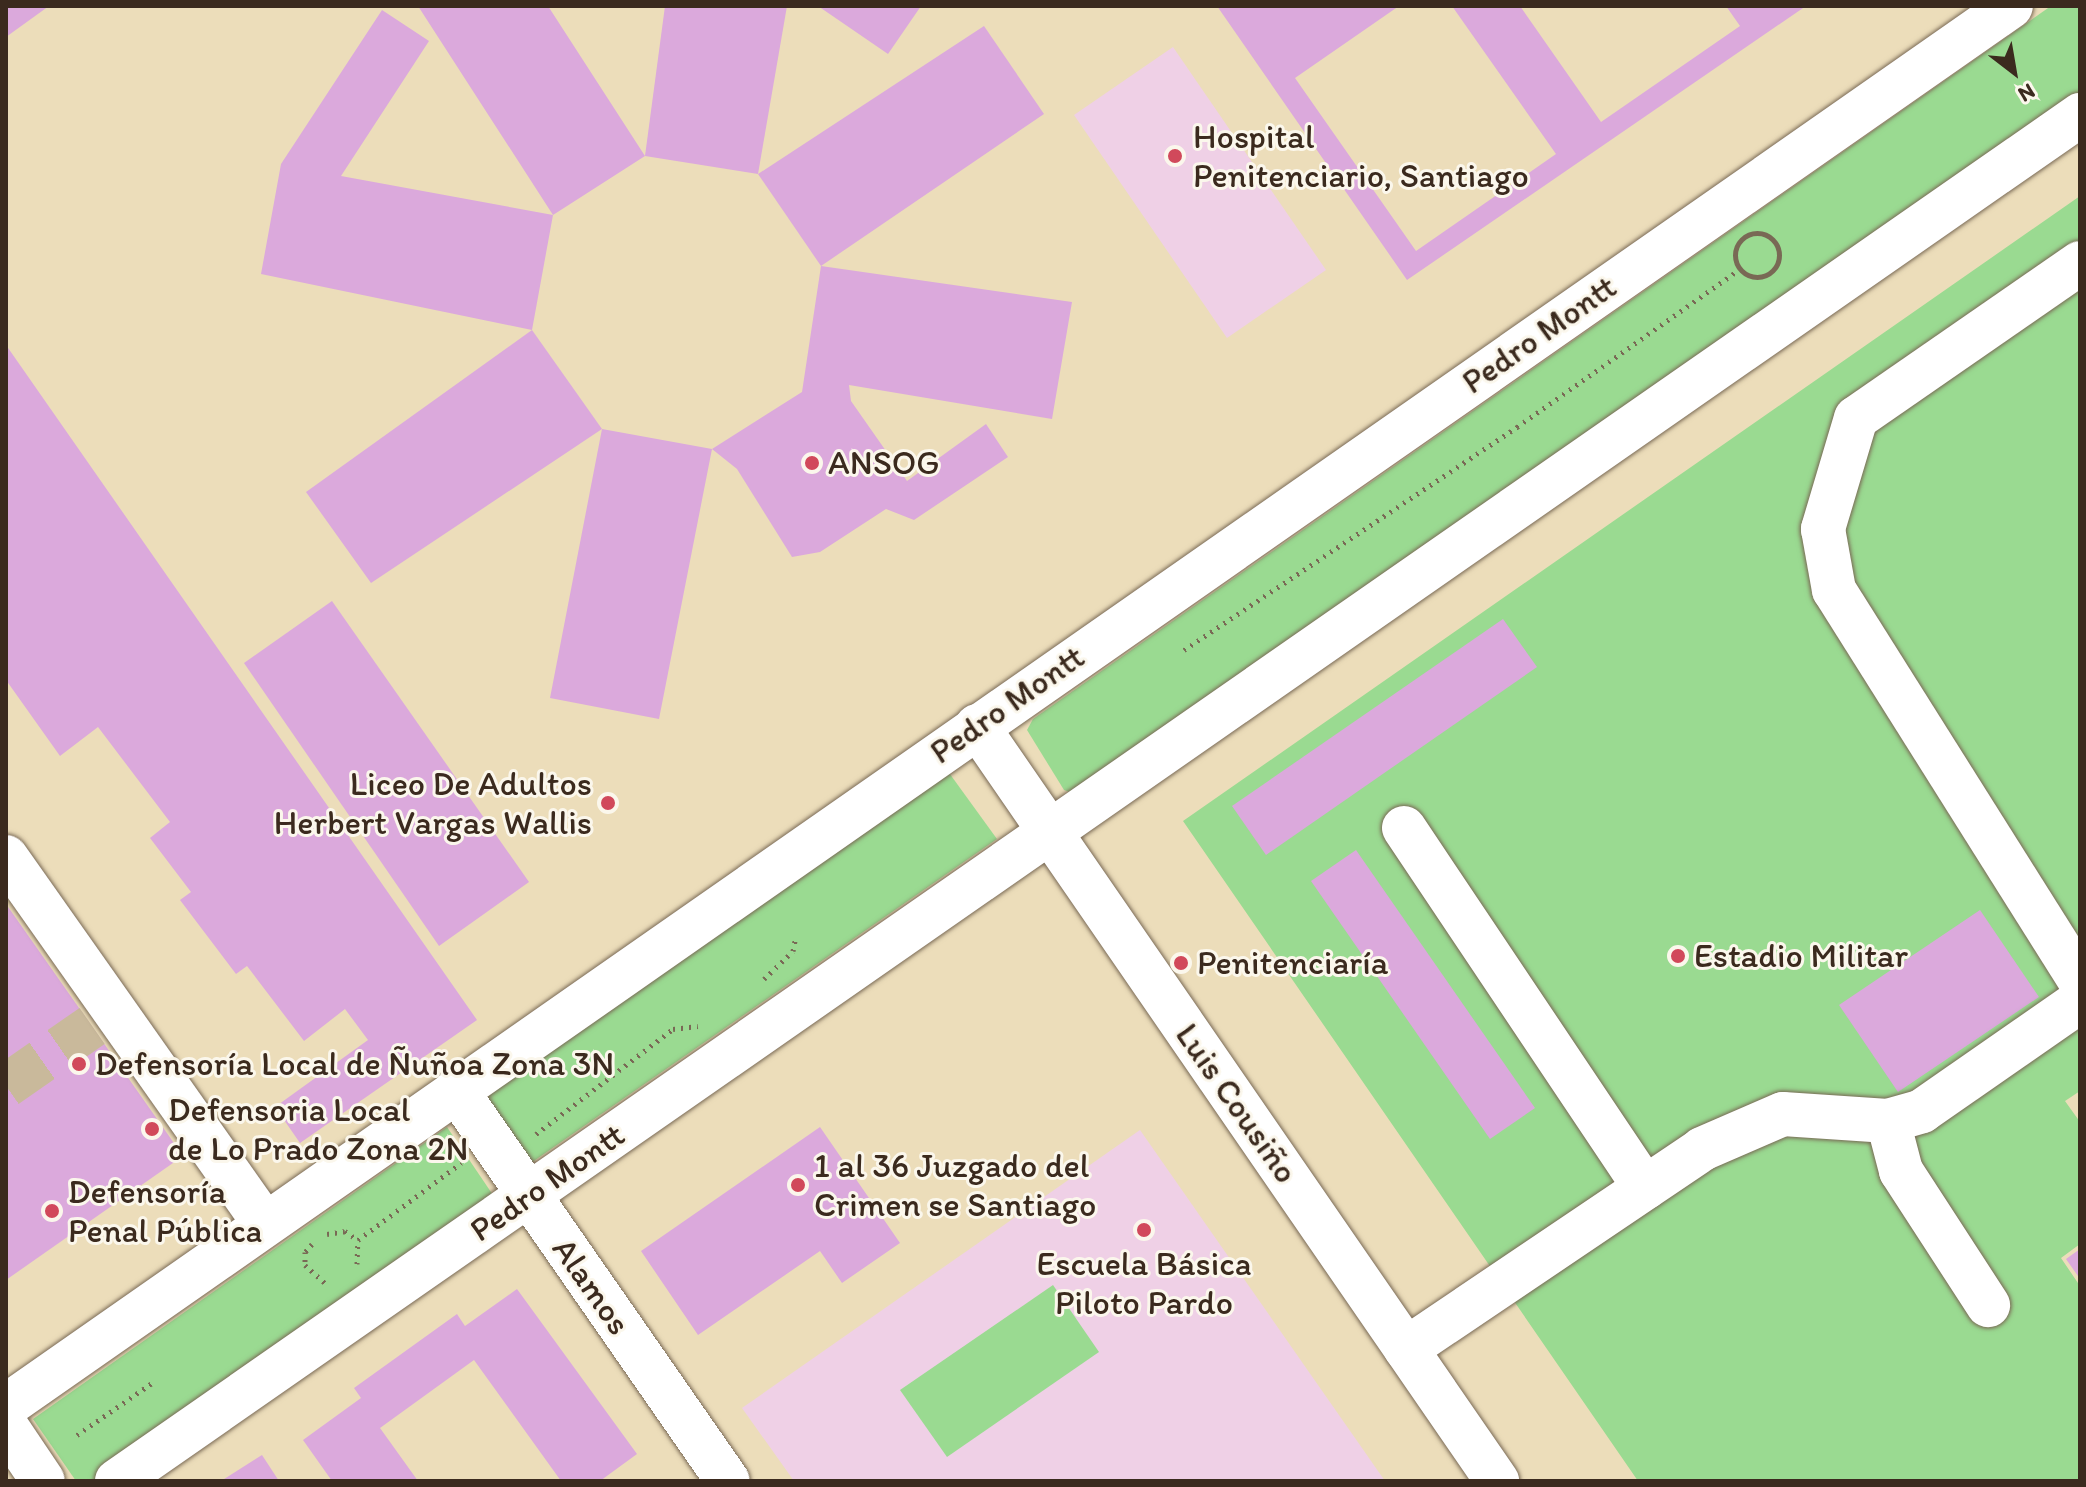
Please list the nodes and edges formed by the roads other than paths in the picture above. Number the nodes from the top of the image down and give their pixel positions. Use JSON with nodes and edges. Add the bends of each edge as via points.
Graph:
{"nodes":[{"id":1,"x":2011,"y":6,"type":"edge"},
{"id":2,"x":2080,"y":115,"type":"edge"},
{"id":3,"x":2080,"y":263,"type":"edge"},
{"id":4,"x":977,"y":726,"type":"junction"},
{"id":5,"x":1404,"y":828,"type":"dead end"},
{"id":6,"x":1049,"y":831,"type":"junction"},
{"id":7,"x":6,"y":857,"type":"edge"},
{"id":8,"x":2080,"y":981,"type":"edge"},
{"id":9,"x":2080,"y":1001,"type":"edge"},
{"id":10,"x":456,"y":1090,"type":"junction"},
{"id":11,"x":1888,"y":1121,"type":"junction"},
{"id":12,"x":1645,"y":1188,"type":"junction"},
{"id":13,"x":529,"y":1195,"type":"junction"},
{"id":14,"x":264,"y":1223,"type":"junction"},
{"id":15,"x":1988,"y":1305,"type":"dead end"},
{"id":16,"x":1406,"y":1349,"type":"junction"},
{"id":17,"x":6,"y":1406,"type":"edge"},
{"id":18,"x":6,"y":1426,"type":"edge"},
{"id":19,"x":43,"y":1481,"type":"edge"},
{"id":20,"x":117,"y":1481,"type":"edge"},
{"id":21,"x":728,"y":1481,"type":"edge"},
{"id":22,"x":1497,"y":1481,"type":"edge"}],
"edges":[{"from":1,"to":4,"type":"street","name":"Pedro Montt"},
{"from":2,"to":6,"type":"street","name":"Pedro Montt"},
{"from":3,"to":8,"type":"street","via":[[1856,418],[1823,529],[1834,590]]},
{"from":4,"to":6,"type":"street","name":"Luis Cousiño"},
{"from":4,"to":10,"type":"street","name":"Pedro Montt"},
{"from":5,"to":12,"type":"street"},
{"from":6,"to":13,"type":"street","name":"Pedro Montt"},
{"from":6,"to":16,"type":"street","name":"Luis Cousiño"},
{"from":7,"to":14,"type":"street","via":[[104,1018]]},
{"from":9,"to":11,"type":"street","via":[[1922,1111]]},
{"from":10,"to":13,"type":"street","name":"Alamos","via":[[511,1140]]},
{"from":10,"to":14,"type":"street","name":"Pedro Montt"},
{"from":11,"to":12,"type":"street","via":[[1783,1114],[1702,1149]]},
{"from":11,"to":15,"type":"street","via":[[1901,1171]]},
{"from":12,"to":16,"type":"street"},
{"from":13,"to":20,"type":"street","name":"Pedro Montt","via":[[340,1295]]},
{"from":13,"to":21,"type":"street","name":"Alamos"},
{"from":14,"to":17,"type":"street","name":"Pedro Montt"},
{"from":16,"to":22,"type":"street","name":"Luis Cousiño"},
{"from":18,"to":19,"type":"street"}]}
